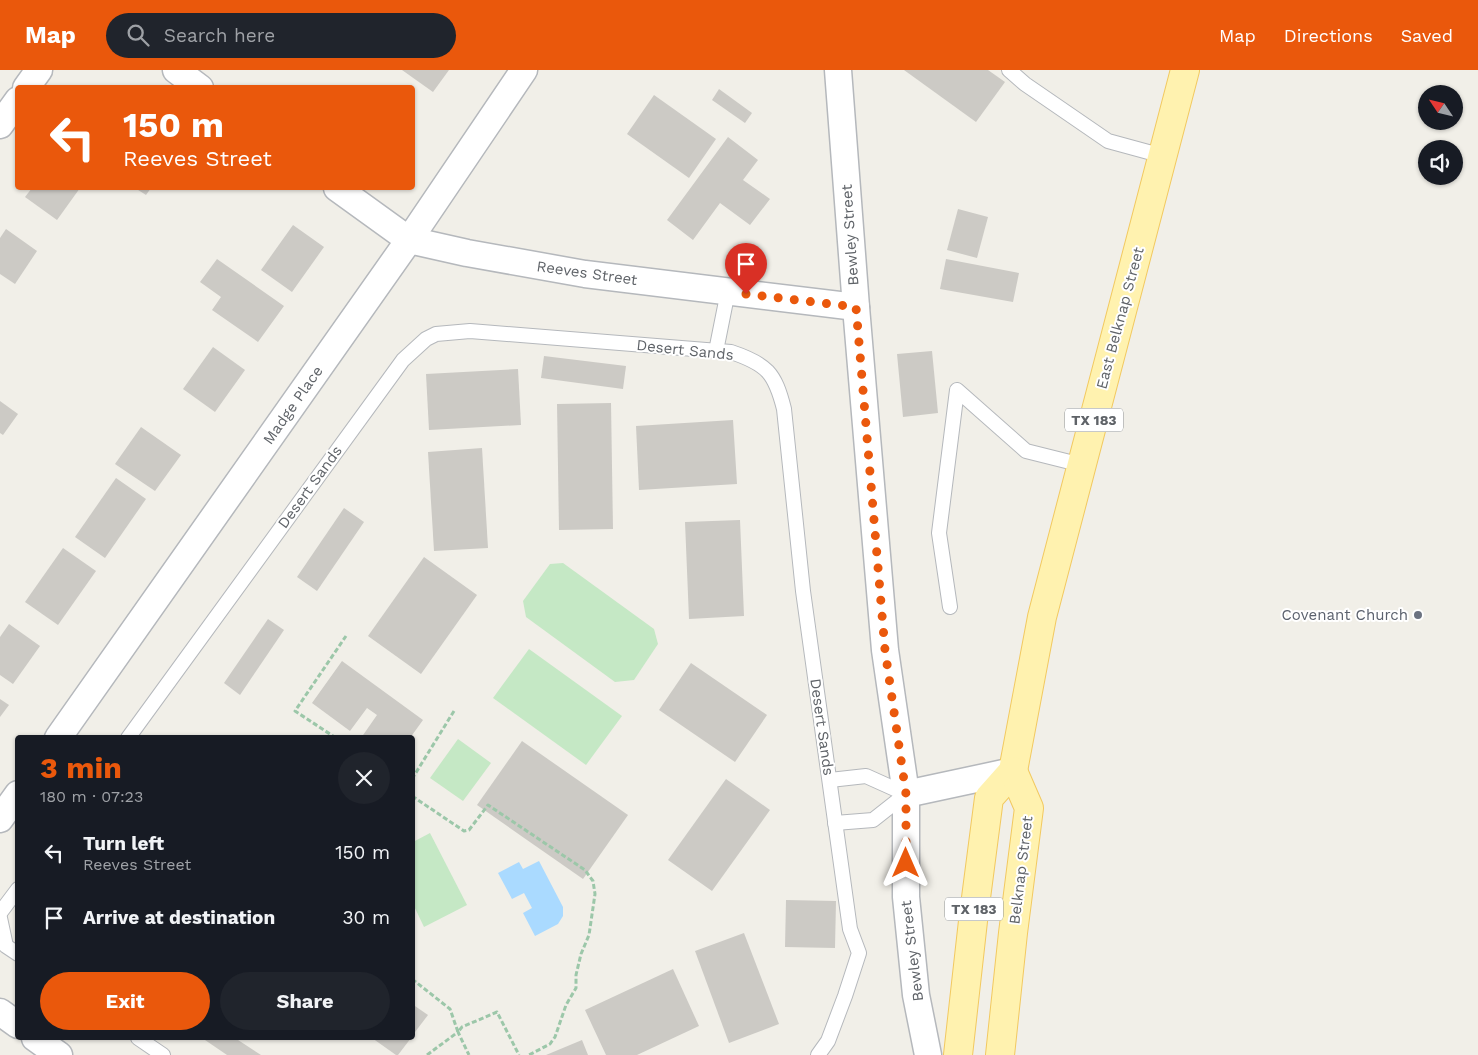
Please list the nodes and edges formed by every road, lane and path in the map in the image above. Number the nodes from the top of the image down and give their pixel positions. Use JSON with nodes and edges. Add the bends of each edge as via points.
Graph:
{"nodes":[{"id":1,"x":39,"y":70,"type":"edge"},
{"id":2,"x":176,"y":70,"type":"edge"},
{"id":3,"x":524,"y":70,"type":"edge"},
{"id":4,"x":838,"y":70,"type":"edge"},
{"id":5,"x":1009,"y":70,"type":"edge"},
{"id":6,"x":1185,"y":70,"type":"edge"},
{"id":7,"x":28,"y":85,"type":"edge"},
{"id":8,"x":196,"y":85,"type":"edge"},
{"id":9,"x":15,"y":104,"type":"edge"},
{"id":10,"x":0,"y":125,"type":"edge"},
{"id":11,"x":1163,"y":156,"type":"junction"},
{"id":12,"x":340,"y":190,"type":"edge"},
{"id":13,"x":409,"y":240,"type":"junction"},
{"id":14,"x":728,"y":291,"type":"junction"},
{"id":15,"x":856,"y":307,"type":"junction"},
{"id":16,"x":716,"y":351,"type":"junction"},
{"id":17,"x":1082,"y":464,"type":"junction"},
{"id":18,"x":950,"y":607,"type":"dead end"},
{"id":19,"x":346,"y":636,"type":"dead end"},
{"id":20,"x":454,"y":711,"type":"dead end"},
{"id":21,"x":60,"y":735,"type":"edge"},
{"id":22,"x":130,"y":735,"type":"edge"},
{"id":23,"x":331,"y":735,"type":"edge"},
{"id":24,"x":1013,"y":771,"type":"junction"},
{"id":25,"x":415,"y":774,"type":"edge"},
{"id":26,"x":830,"y":780,"type":"junction"},
{"id":27,"x":906,"y":794,"type":"junction"},
{"id":28,"x":15,"y":798,"type":"edge"},
{"id":29,"x":415,"y":798,"type":"edge"},
{"id":30,"x":0,"y":819,"type":"edge"},
{"id":31,"x":835,"y":823,"type":"junction"},
{"id":32,"x":15,"y":893,"type":"edge"},
{"id":33,"x":0,"y":913,"type":"edge"},
{"id":34,"x":0,"y":918,"type":"edge"},
{"id":35,"x":2,"y":939,"type":"edge"},
{"id":36,"x":15,"y":952,"type":"edge"},
{"id":37,"x":415,"y":982,"type":"edge"},
{"id":38,"x":0,"y":1012,"type":"edge"},
{"id":39,"x":15,"y":1023,"type":"edge"},
{"id":40,"x":458,"y":1032,"type":"junction"},
{"id":41,"x":38,"y":1040,"type":"edge"},
{"id":42,"x":141,"y":1040,"type":"edge"},
{"id":43,"x":59,"y":1055,"type":"edge"},
{"id":44,"x":163,"y":1055,"type":"edge"},
{"id":45,"x":427,"y":1055,"type":"edge"},
{"id":46,"x":469,"y":1055,"type":"edge"},
{"id":47,"x":519,"y":1055,"type":"edge"},
{"id":48,"x":529,"y":1055,"type":"edge"},
{"id":49,"x":818,"y":1055,"type":"edge"},
{"id":50,"x":928,"y":1055,"type":"edge"},
{"id":51,"x":958,"y":1055,"type":"edge"},
{"id":52,"x":1000,"y":1055,"type":"edge"}],
"edges":[{"from":1,"to":7,"type":"street"},
{"from":2,"to":8,"type":"street"},
{"from":3,"to":13,"type":"street","name":"Madge Place"},
{"from":4,"to":15,"type":"street","name":"Bewley Street"},
{"from":5,"to":11,"type":"lane","via":[[1108,141]]},
{"from":6,"to":11,"type":"main road","name":"East Belknap Street","number":"TX 183"},
{"from":9,"to":10,"type":"street"},
{"from":11,"to":17,"type":"main road","name":"East Belknap Street","number":"TX 183"},
{"from":12,"to":13,"type":"street","name":"Reeves Street"},
{"from":13,"to":14,"type":"street","name":"Reeves Street","via":[[585,274]]},
{"from":13,"to":21,"type":"street","name":"Madge Place"},
{"from":14,"to":15,"type":"street","name":"Reeves Street"},
{"from":14,"to":16,"type":"lane"},
{"from":15,"to":27,"type":"street","name":"Bewley Street","via":[[885,650]]},
{"from":16,"to":22,"type":"lane","name":"Desert Sands","via":[[470,332],[436,334],[426,339],[403,360]]},
{"from":16,"to":26,"type":"lane","name":"Desert Sands","via":[[750,359],[771,373],[780,390],[803,591]]},
{"from":17,"to":18,"type":"lane","via":[[1026,451],[957,390],[940,532]]},
{"from":17,"to":24,"type":"main road","name":"East Belknap Street","number":"TX 183","via":[[1042,617]]},
{"from":19,"to":23,"type":"path","via":[[295,711]]},
{"from":20,"to":25,"type":"path"},
{"from":24,"to":27,"type":"street"},
{"from":24,"to":51,"type":"main road","number":"TX 183","via":[[989,798]]},
{"from":24,"to":52,"type":"main road","name":"Belknap Street","number":"TX 183","via":[[1029,808]]},
{"from":26,"to":27,"type":"lane","via":[[866,776]]},
{"from":26,"to":31,"type":"lane","name":"Desert Sands"},
{"from":27,"to":31,"type":"lane","via":[[873,820]]},
{"from":27,"to":50,"type":"street","name":"Bewley Street","via":[[906,897],[916,995]]},
{"from":28,"to":30,"type":"street"},
{"from":29,"to":48,"type":"path","via":[[464,831],[469,830],[488,805],[585,870],[593,881],[595,894],[589,935],[581,954],[576,988],[555,1037],[550,1044]]},
{"from":31,"to":49,"type":"lane","name":"Desert Sands","via":[[850,929],[859,954],[828,1041]]},
{"from":32,"to":33,"type":"lane"},
{"from":34,"to":35,"type":"lane"},
{"from":35,"to":36,"type":"lane"},
{"from":37,"to":40,"type":"path","via":[[450,1009]]},
{"from":38,"to":39,"type":"street"},
{"from":40,"to":45,"type":"path"},
{"from":40,"to":46,"type":"path"},
{"from":40,"to":47,"type":"path","via":[[462,1027],[497,1012]]},
{"from":41,"to":43,"type":"street"},
{"from":42,"to":44,"type":"lane"}]}
